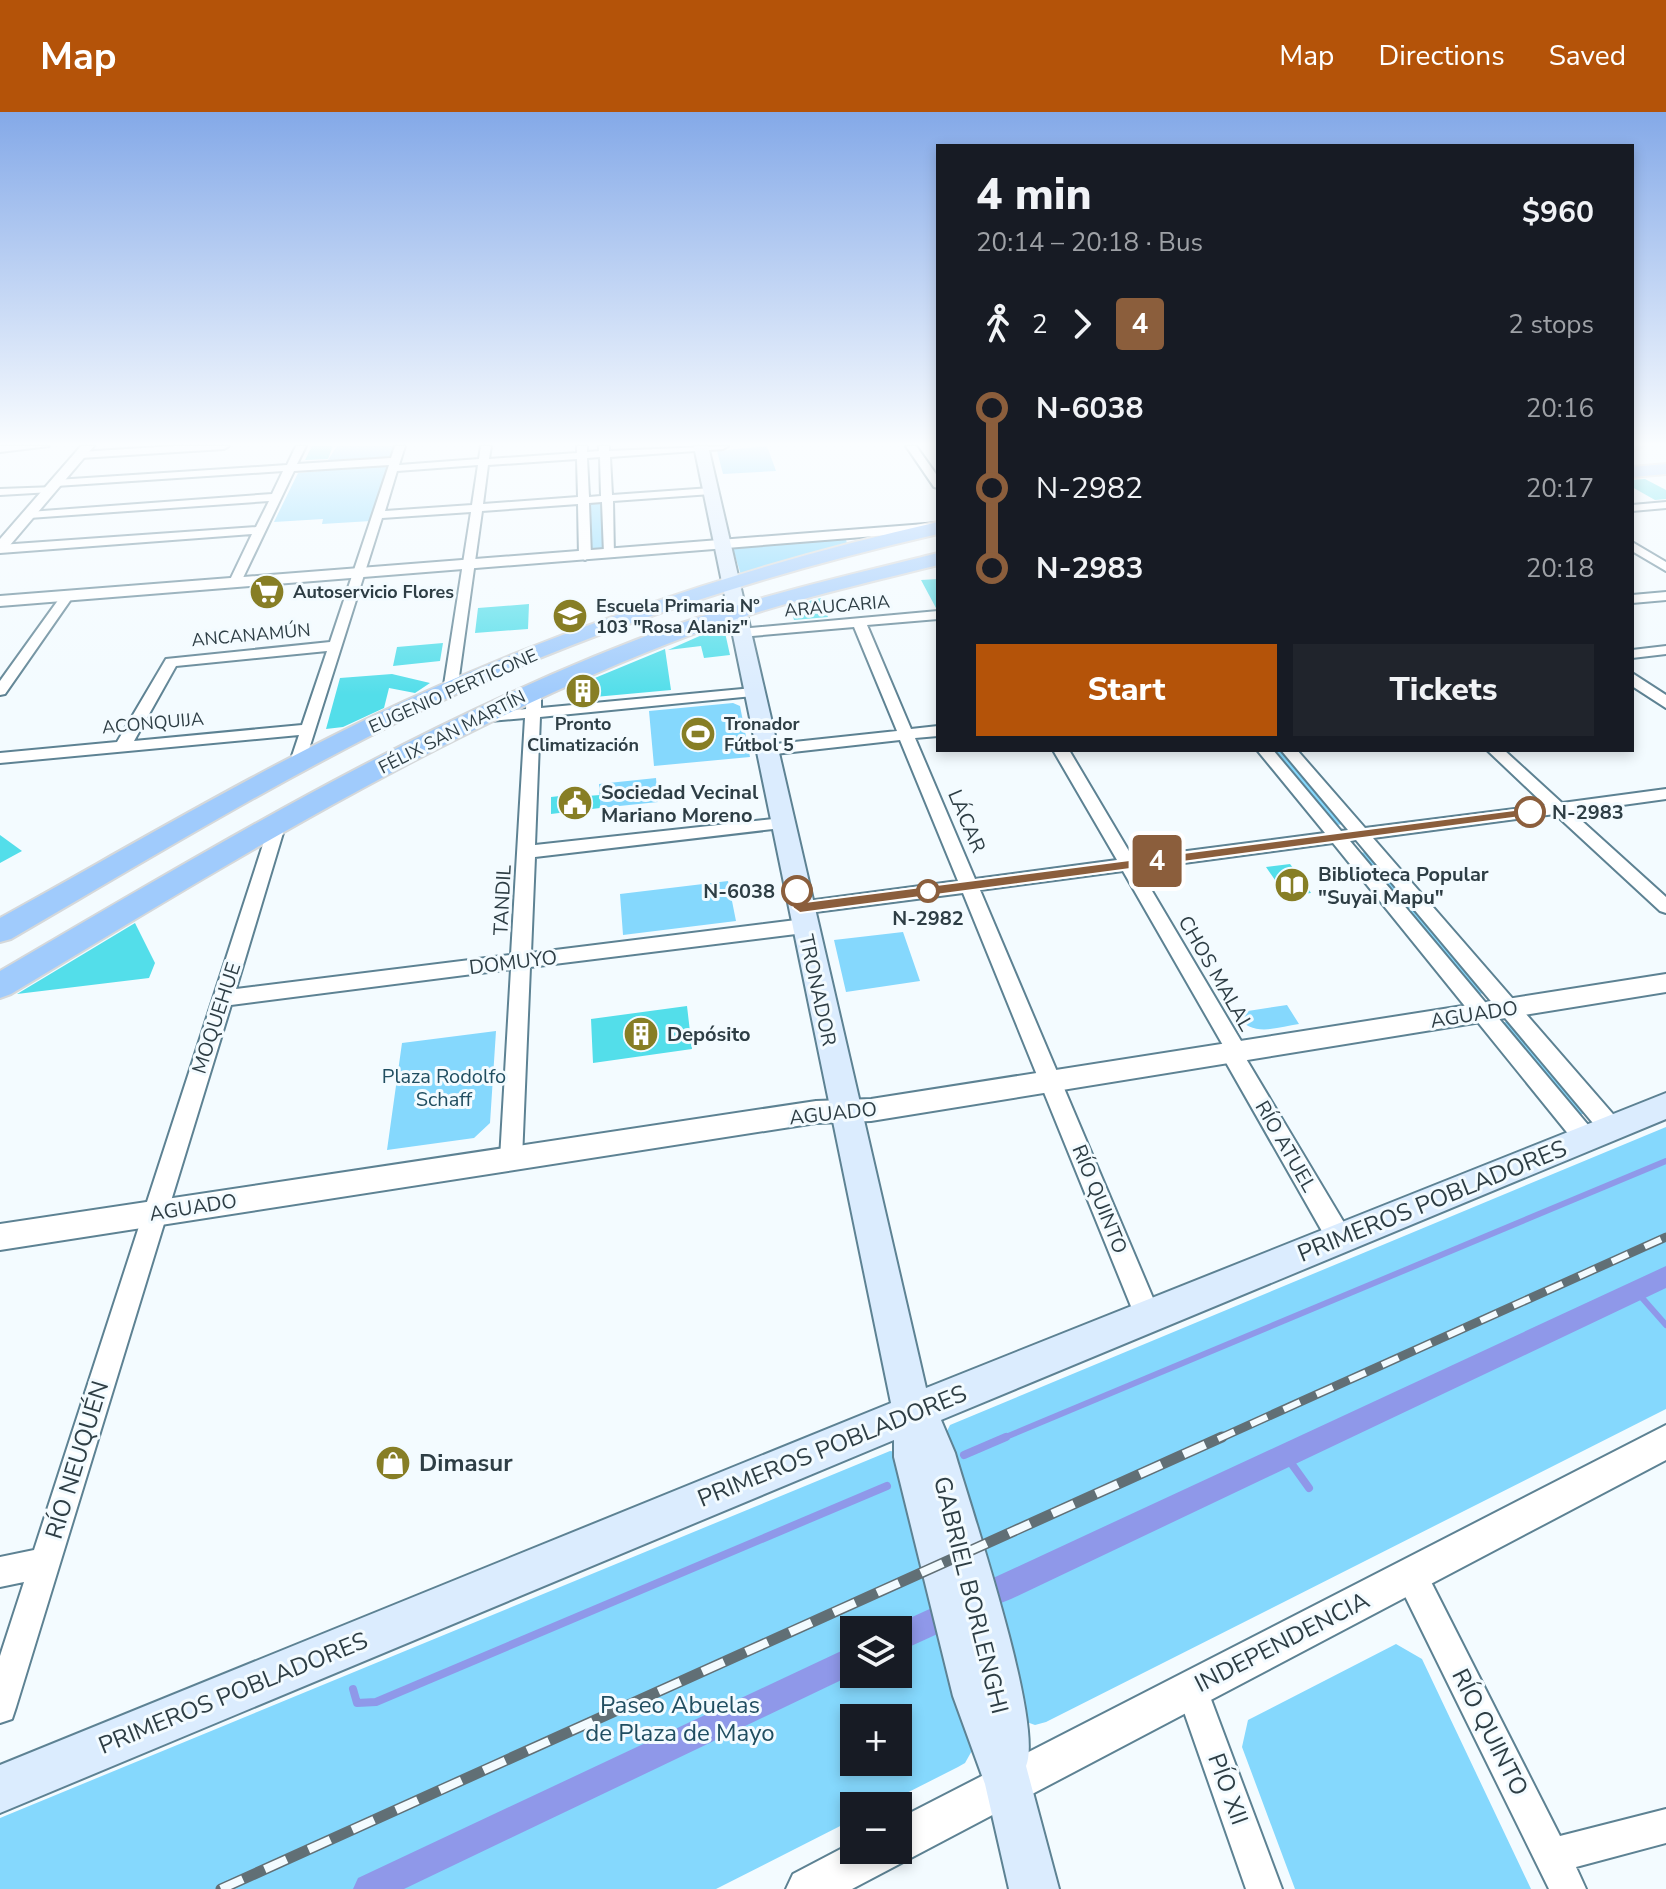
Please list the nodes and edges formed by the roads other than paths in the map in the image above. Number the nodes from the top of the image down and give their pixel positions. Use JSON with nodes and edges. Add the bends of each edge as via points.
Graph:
{"nodes":[{"id":1,"x":16,"y":529,"type":"edge"},
{"id":2,"x":374,"y":529,"type":"edge"},
{"id":3,"x":474,"y":529,"type":"edge"},
{"id":4,"x":585,"y":529,"type":"edge"},
{"id":5,"x":609,"y":529,"type":"edge"},
{"id":6,"x":719,"y":529,"type":"edge"},
{"id":7,"x":926,"y":529,"type":"edge"},
{"id":8,"x":260,"y":530,"type":"joint"},
{"id":9,"x":845,"y":542,"type":"junction"},
{"id":10,"x":2,"y":544,"type":"edge"},
{"id":11,"x":723,"y":545,"type":"junction"},
{"id":12,"x":1634,"y":547,"type":"edge"},
{"id":13,"x":610,"y":554,"type":"junction"},
{"id":14,"x":585,"y":556,"type":"junction"},
{"id":15,"x":936,"y":560,"type":"edge"},
{"id":16,"x":468,"y":565,"type":"junction"},
{"id":17,"x":1666,"y":567,"type":"edge"},
{"id":18,"x":359,"y":573,"type":"junction"},
{"id":19,"x":235,"y":582,"type":"junction"},
{"id":20,"x":731,"y":582,"type":"junction"},
{"id":21,"x":68,"y":595,"type":"junction"},
{"id":22,"x":1666,"y":596,"type":"edge"},
{"id":23,"x":1634,"y":599,"type":"edge"},
{"id":24,"x":0,"y":601,"type":"edge"},
{"id":25,"x":936,"y":615,"type":"edge"},
{"id":26,"x":859,"y":622,"type":"junction"},
{"id":27,"x":738,"y":623,"type":"junction"},
{"id":28,"x":335,"y":646,"type":"junction"},
{"id":29,"x":1666,"y":650,"type":"edge"},
{"id":30,"x":1634,"y":654,"type":"edge"},
{"id":31,"x":1634,"y":679,"type":"edge"},
{"id":32,"x":0,"y":691,"type":"edge"},
{"id":33,"x":450,"y":691,"type":"junction"},
{"id":34,"x":753,"y":692,"type":"junction"},
{"id":35,"x":534,"y":702,"type":"junction"},
{"id":36,"x":1666,"y":703,"type":"edge"},
{"id":37,"x":310,"y":729,"type":"junction"},
{"id":38,"x":936,"y":731,"type":"edge"},
{"id":39,"x":907,"y":735,"type":"junction"},
{"id":40,"x":123,"y":746,"type":"junction"},
{"id":41,"x":766,"y":750,"type":"junction"},
{"id":42,"x":1062,"y":752,"type":"edge"},
{"id":43,"x":1267,"y":752,"type":"edge"},
{"id":44,"x":1291,"y":752,"type":"edge"},
{"id":45,"x":1497,"y":752,"type":"edge"},
{"id":46,"x":0,"y":758,"type":"edge"},
{"id":47,"x":297,"y":765,"type":"junction"},
{"id":48,"x":1666,"y":794,"type":"edge"},
{"id":49,"x":1559,"y":808,"type":"junction"},
{"id":50,"x":278,"y":823,"type":"junction"},
{"id":51,"x":782,"y":823,"type":"junction"},
{"id":52,"x":1361,"y":834,"type":"junction"},
{"id":53,"x":1337,"y":837,"type":"junction"},
{"id":54,"x":526,"y":852,"type":"junction"},
{"id":55,"x":1128,"y":865,"type":"junction"},
{"id":56,"x":970,"y":886,"type":"junction"},
{"id":57,"x":1666,"y":907,"type":"edge"},
{"id":58,"x":802,"y":917,"type":"junction"},
{"id":59,"x":0,"y":931,"type":"edge"},
{"id":60,"x":521,"y":961,"type":"junction"},
{"id":61,"x":1666,"y":983,"type":"edge"},
{"id":62,"x":0,"y":986,"type":"edge"},
{"id":63,"x":223,"y":998,"type":"junction"},
{"id":64,"x":1509,"y":1008,"type":"junction"},
{"id":65,"x":1482,"y":1013,"type":"junction"},
{"id":66,"x":1234,"y":1052,"type":"junction"},
{"id":67,"x":1052,"y":1081,"type":"junction"},
{"id":68,"x":1666,"y":1106,"type":"edge"},
{"id":69,"x":845,"y":1111,"type":"junction"},
{"id":70,"x":1599,"y":1134,"type":"junction"},
{"id":71,"x":511,"y":1159,"type":"junction"},
{"id":72,"x":154,"y":1213,"type":"junction"},
{"id":73,"x":0,"y":1237,"type":"edge"},
{"id":74,"x":1340,"y":1239,"type":"junction"},
{"id":75,"x":1148,"y":1317,"type":"junction"},
{"id":76,"x":912,"y":1413,"type":"junction"},
{"id":77,"x":1666,"y":1442,"type":"edge"},
{"id":78,"x":45,"y":1563,"type":"junction"},
{"id":79,"x":0,"y":1572,"type":"edge"},
{"id":80,"x":1411,"y":1575,"type":"junction"},
{"id":81,"x":1192,"y":1689,"type":"junction"},
{"id":82,"x":0,"y":1707,"type":"edge"},
{"id":83,"x":1009,"y":1784,"type":"junction"},
{"id":84,"x":0,"y":1789,"type":"edge"},
{"id":85,"x":1666,"y":1826,"type":"edge"},
{"id":86,"x":912,"y":1835,"type":"edge"},
{"id":87,"x":1552,"y":1856,"type":"junction"},
{"id":88,"x":856,"y":1864,"type":"edge"},
{"id":89,"x":808,"y":1889,"type":"edge"},
{"id":90,"x":1034,"y":1889,"type":"edge"},
{"id":91,"x":1264,"y":1889,"type":"edge"},
{"id":92,"x":1568,"y":1889,"type":"edge"}],
"edges":[{"from":1,"to":10,"type":"street"},
{"from":2,"to":18,"type":"street"},
{"from":3,"to":16,"type":"street"},
{"from":4,"to":14,"type":"street"},
{"from":5,"to":13,"type":"street"},
{"from":6,"to":11,"type":"main road","name":"TRONADOR"},
{"from":7,"to":9,"type":"highway","name":"EUGENIO PERTICONE"},
{"from":8,"to":10,"type":"street"},
{"from":8,"to":19,"type":"street"},
{"from":9,"to":11,"type":"street"},
{"from":9,"to":20,"type":"highway","name":"EUGENIO PERTICONE"},
{"from":11,"to":13,"type":"street"},
{"from":11,"to":20,"type":"main road","name":"TRONADOR"},
{"from":12,"to":17,"type":"street"},
{"from":13,"to":14,"type":"street"},
{"from":14,"to":16,"type":"street"},
{"from":15,"to":27,"type":"highway","name":"FÉLIX SAN MARTÍN"},
{"from":16,"to":18,"type":"street"},
{"from":16,"to":33,"type":"street"},
{"from":18,"to":19,"type":"street"},
{"from":18,"to":28,"type":"street"},
{"from":19,"to":21,"type":"street"},
{"from":20,"to":27,"type":"main road","name":"TRONADOR"},
{"from":20,"to":33,"type":"highway","name":"EUGENIO PERTICONE","via":[[634,615]]},
{"from":21,"to":24,"type":"street"},
{"from":21,"to":32,"type":"street"},
{"from":22,"to":23,"type":"street"},
{"from":25,"to":26,"type":"street","name":"ARAUCARIA"},
{"from":26,"to":27,"type":"street","name":"ARAUCARIA"},
{"from":26,"to":39,"type":"street","name":"LÁCAR"},
{"from":27,"to":34,"type":"main road","name":"TRONADOR"},
{"from":27,"to":35,"type":"highway","name":"FÉLIX SAN MARTÍN","via":[[622,654]]},
{"from":28,"to":37,"type":"street"},
{"from":28,"to":40,"type":"street","name":"ANCANAMÚN","via":[[171,662]]},
{"from":29,"to":30,"type":"street"},
{"from":31,"to":36,"type":"street"},
{"from":33,"to":47,"type":"highway","name":"EUGENIO PERTICONE"},
{"from":34,"to":35,"type":"street"},
{"from":34,"to":41,"type":"main road","name":"TRONADOR"},
{"from":35,"to":50,"type":"highway","name":"FÉLIX SAN MARTÍN","via":[[476,718]]},
{"from":35,"to":54,"type":"street","name":"TANDIL"},
{"from":37,"to":40,"type":"street","name":"ACONQUIJA"},
{"from":37,"to":47,"type":"street"},
{"from":38,"to":39,"type":"street"},
{"from":39,"to":41,"type":"street"},
{"from":39,"to":56,"type":"street","name":"LÁCAR"},
{"from":40,"to":46,"type":"street","name":"ACONQUIJA"},
{"from":41,"to":51,"type":"main road","name":"TRONADOR"},
{"from":42,"to":55,"type":"street","name":"CHOS MALAL"},
{"from":43,"to":53,"type":"street"},
{"from":44,"to":52,"type":"street"},
{"from":45,"to":49,"type":"street"},
{"from":47,"to":59,"type":"highway","name":"EUGENIO PERTICONE"},
{"from":48,"to":49,"type":"street","name":"DOMUYO"},
{"from":49,"to":52,"type":"street","name":"DOMUYO"},
{"from":49,"to":57,"type":"street"},
{"from":50,"to":62,"type":"highway","name":"FÉLIX SAN MARTÍN"},
{"from":50,"to":63,"type":"street","name":"MOQUEHUE"},
{"from":51,"to":54,"type":"street"},
{"from":51,"to":58,"type":"main road","name":"TRONADOR"},
{"from":52,"to":53,"type":"street","name":"DOMUYO"},
{"from":52,"to":64,"type":"street"},
{"from":53,"to":55,"type":"street","name":"DOMUYO"},
{"from":53,"to":65,"type":"street"},
{"from":54,"to":60,"type":"street","name":"TANDIL"},
{"from":55,"to":56,"type":"street","name":"DOMUYO"},
{"from":55,"to":66,"type":"street","name":"CHOS MALAL"},
{"from":56,"to":58,"type":"street","name":"DOMUYO"},
{"from":56,"to":67,"type":"street","name":"LÁCAR"},
{"from":58,"to":60,"type":"street","name":"DOMUYO"},
{"from":58,"to":69,"type":"main road","name":"TRONADOR"},
{"from":60,"to":63,"type":"street","name":"DOMUYO"},
{"from":60,"to":71,"type":"street","name":"TANDIL"},
{"from":61,"to":64,"type":"street","name":"AGUADO"},
{"from":63,"to":72,"type":"street","name":"MOQUEHUE"},
{"from":64,"to":65,"type":"street","name":"AGUADO"},
{"from":64,"to":70,"type":"street"},
{"from":65,"to":66,"type":"street","name":"AGUADO"},
{"from":65,"to":70,"type":"street"},
{"from":66,"to":67,"type":"street","name":"AGUADO"},
{"from":66,"to":74,"type":"street","name":"RÍO ATUEL"},
{"from":67,"to":69,"type":"street","name":"AGUADO"},
{"from":67,"to":75,"type":"street","name":"RÍO QUINTO"},
{"from":68,"to":70,"type":"main road","name":"PRIMEROS POBLADORES"},
{"from":69,"to":71,"type":"street","name":"AGUADO"},
{"from":69,"to":76,"type":"main road","name":"GABRIEL BORLENGHI"},
{"from":70,"to":74,"type":"main road","name":"PRIMEROS POBLADORES"},
{"from":71,"to":72,"type":"street","name":"AGUADO"},
{"from":72,"to":73,"type":"street","name":"AGUADO"},
{"from":72,"to":78,"type":"street","name":"RÍO NEUQUÉN"},
{"from":74,"to":75,"type":"main road","name":"PRIMEROS POBLADORES"},
{"from":75,"to":76,"type":"main road","name":"PRIMEROS POBLADORES"},
{"from":76,"to":83,"type":"main road","name":"GABRIEL BORLENGHI","via":[[914,1457],[976,1696]]},
{"from":76,"to":84,"type":"main road","name":"PRIMEROS POBLADORES"},
{"from":77,"to":80,"type":"street","name":"INDEPENDENCIA"},
{"from":78,"to":79,"type":"street"},
{"from":78,"to":82,"type":"street","name":"RÍO NEUQUÉN"},
{"from":80,"to":81,"type":"street","name":"INDEPENDENCIA"},
{"from":80,"to":87,"type":"street","name":"RÍO QUINTO"},
{"from":81,"to":83,"type":"street","name":"INDEPENDENCIA"},
{"from":81,"to":91,"type":"street","name":"PÍO XII"},
{"from":83,"to":86,"type":"street","name":"INDEPENDENCIA"},
{"from":83,"to":90,"type":"main road","name":"GABRIEL BORLENGHI"},
{"from":85,"to":87,"type":"street"},
{"from":87,"to":92,"type":"street","name":"RÍO QUINTO"},
{"from":88,"to":89,"type":"street"}]}
